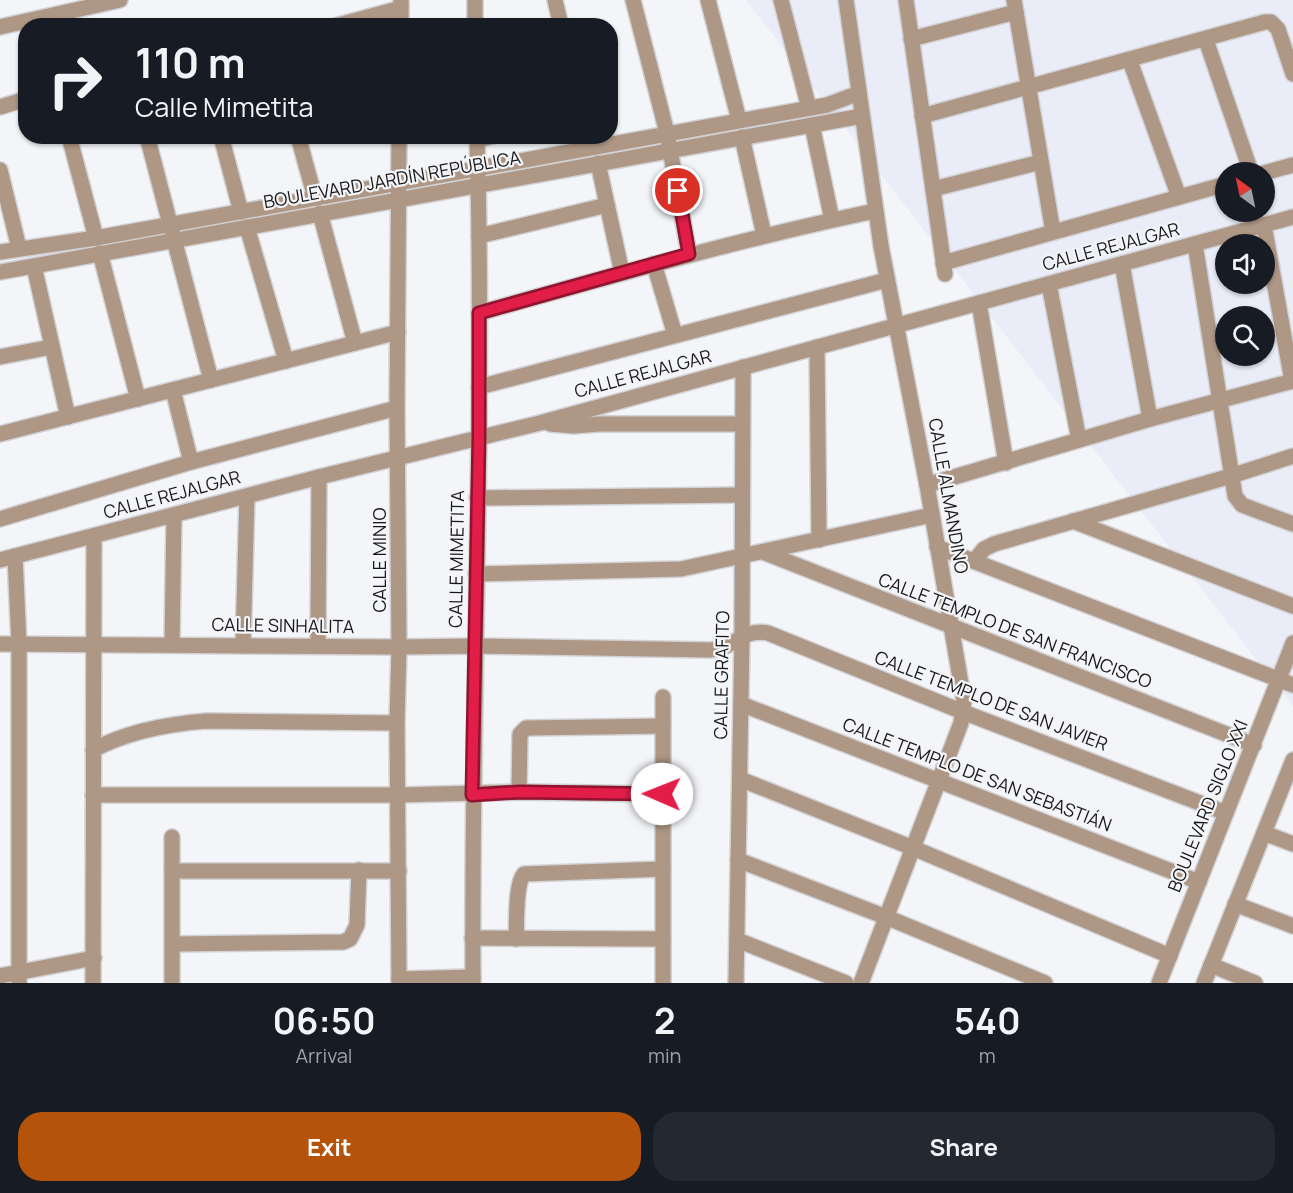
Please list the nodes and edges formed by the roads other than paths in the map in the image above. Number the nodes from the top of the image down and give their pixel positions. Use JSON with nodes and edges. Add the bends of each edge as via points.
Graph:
{"nodes":[{"id":1,"x":120,"y":0,"type":"edge"},
{"id":2,"x":474,"y":0,"type":"edge"},
{"id":3,"x":555,"y":0,"type":"edge"},
{"id":4,"x":633,"y":0,"type":"edge"},
{"id":5,"x":708,"y":0,"type":"edge"},
{"id":6,"x":782,"y":0,"type":"edge"},
{"id":7,"x":846,"y":0,"type":"edge"},
{"id":8,"x":906,"y":0,"type":"edge"},
{"id":9,"x":401,"y":4,"type":"edge"},
{"id":10,"x":1015,"y":6,"type":"edge"},
{"id":11,"x":63,"y":7,"type":"edge"},
{"id":12,"x":28,"y":18,"type":"edge"},
{"id":13,"x":362,"y":18,"type":"edge"},
{"id":14,"x":475,"y":18,"type":"edge"},
{"id":15,"x":559,"y":18,"type":"edge"},
{"id":16,"x":18,"y":21,"type":"edge"},
{"id":17,"x":0,"y":27,"type":"edge"},
{"id":18,"x":911,"y":39,"type":"junction"},
{"id":19,"x":1206,"y":40,"type":"junction"},
{"id":20,"x":1130,"y":60,"type":"junction"},
{"id":21,"x":1293,"y":74,"type":"edge"},
{"id":22,"x":1029,"y":88,"type":"junction"},
{"id":23,"x":859,"y":93,"type":"junction"},
{"id":24,"x":18,"y":101,"type":"edge"},
{"id":25,"x":0,"y":107,"type":"edge"},
{"id":26,"x":809,"y":108,"type":"junction"},
{"id":27,"x":862,"y":116,"type":"junction"},
{"id":28,"x":922,"y":116,"type":"junction"},
{"id":29,"x":739,"y":120,"type":"junction"},
{"id":30,"x":812,"y":125,"type":"junction"},
{"id":31,"x":667,"y":133,"type":"junction"},
{"id":32,"x":742,"y":137,"type":"junction"},
{"id":33,"x":618,"y":139,"type":"edge"},
{"id":34,"x":71,"y":144,"type":"edge"},
{"id":35,"x":149,"y":144,"type":"edge"},
{"id":36,"x":223,"y":144,"type":"edge"},
{"id":37,"x":300,"y":144,"type":"edge"},
{"id":38,"x":399,"y":144,"type":"edge"},
{"id":39,"x":477,"y":144,"type":"edge"},
{"id":40,"x":579,"y":144,"type":"edge"},
{"id":41,"x":670,"y":149,"type":"junction"},
{"id":42,"x":598,"y":162,"type":"junction"},
{"id":43,"x":1041,"y":162,"type":"junction"},
{"id":44,"x":1248,"y":162,"type":"edge"},
{"id":45,"x":1293,"y":165,"type":"edge"},
{"id":46,"x":478,"y":168,"type":"junction"},
{"id":47,"x":0,"y":170,"type":"edge"},
{"id":48,"x":1275,"y":170,"type":"edge"},
{"id":49,"x":398,"y":183,"type":"junction"},
{"id":50,"x":478,"y":184,"type":"junction"},
{"id":51,"x":1215,"y":187,"type":"edge"},
{"id":52,"x":933,"y":189,"type":"junction"},
{"id":53,"x":1179,"y":197,"type":"junction"},
{"id":54,"x":315,"y":198,"type":"junction"},
{"id":55,"x":398,"y":199,"type":"junction"},
{"id":56,"x":607,"y":205,"type":"junction"},
{"id":57,"x":875,"y":211,"type":"junction"},
{"id":58,"x":241,"y":212,"type":"junction"},
{"id":59,"x":320,"y":213,"type":"junction"},
{"id":60,"x":1293,"y":217,"type":"edge"},
{"id":61,"x":832,"y":220,"type":"junction"},
{"id":62,"x":1264,"y":225,"type":"junction"},
{"id":63,"x":247,"y":227,"type":"junction"},
{"id":64,"x":172,"y":232,"type":"junction"},
{"id":65,"x":1053,"y":232,"type":"junction"},
{"id":66,"x":764,"y":235,"type":"junction"},
{"id":67,"x":479,"y":236,"type":"junction"},
{"id":68,"x":1195,"y":244,"type":"junction"},
{"id":69,"x":98,"y":245,"type":"junction"},
{"id":70,"x":19,"y":248,"type":"junction"},
{"id":71,"x":0,"y":252,"type":"edge"},
{"id":72,"x":689,"y":254,"type":"junction"},
{"id":73,"x":654,"y":264,"type":"junction"},
{"id":74,"x":1122,"y":264,"type":"junction"},
{"id":75,"x":34,"y":266,"type":"junction"},
{"id":76,"x":0,"y":272,"type":"edge"},
{"id":77,"x":622,"y":273,"type":"junction"},
{"id":78,"x":887,"y":280,"type":"junction"},
{"id":79,"x":1049,"y":284,"type":"junction"},
{"id":80,"x":979,"y":303,"type":"junction"},
{"id":81,"x":479,"y":313,"type":"junction"},
{"id":82,"x":896,"y":326,"type":"junction"},
{"id":83,"x":398,"y":332,"type":"junction"},
{"id":84,"x":675,"y":335,"type":"junction"},
{"id":85,"x":355,"y":343,"type":"junction"},
{"id":86,"x":51,"y":347,"type":"junction"},
{"id":87,"x":817,"y":348,"type":"junction"},
{"id":88,"x":0,"y":357,"type":"edge"},
{"id":89,"x":286,"y":361,"type":"junction"},
{"id":90,"x":742,"y":367,"type":"junction"},
{"id":91,"x":211,"y":380,"type":"junction"},
{"id":92,"x":1292,"y":381,"type":"edge"},
{"id":93,"x":479,"y":387,"type":"junction"},
{"id":94,"x":172,"y":390,"type":"junction"},
{"id":95,"x":138,"y":399,"type":"junction"},
{"id":96,"x":1219,"y":401,"type":"junction"},
{"id":97,"x":397,"y":408,"type":"junction"},
{"id":98,"x":68,"y":417,"type":"junction"},
{"id":99,"x":1150,"y":419,"type":"junction"},
{"id":100,"x":540,"y":423,"type":"junction"},
{"id":101,"x":742,"y":424,"type":"junction"},
{"id":102,"x":0,"y":434,"type":"edge"},
{"id":103,"x":479,"y":437,"type":"junction"},
{"id":104,"x":1079,"y":440,"type":"junction"},
{"id":105,"x":1293,"y":456,"type":"edge"},
{"id":106,"x":399,"y":458,"type":"junction"},
{"id":107,"x":191,"y":462,"type":"junction"},
{"id":108,"x":1006,"y":463,"type":"junction"},
{"id":109,"x":1231,"y":476,"type":"junction"},
{"id":110,"x":319,"y":477,"type":"junction"},
{"id":111,"x":927,"y":485,"type":"junction"},
{"id":112,"x":741,"y":495,"type":"junction"},
{"id":113,"x":247,"y":496,"type":"junction"},
{"id":114,"x":477,"y":498,"type":"junction"},
{"id":115,"x":174,"y":514,"type":"junction"},
{"id":116,"x":932,"y":515,"type":"junction"},
{"id":117,"x":0,"y":519,"type":"edge"},
{"id":118,"x":1073,"y":521,"type":"junction"},
{"id":119,"x":1293,"y":524,"type":"edge"},
{"id":120,"x":94,"y":536,"type":"junction"},
{"id":121,"x":819,"y":540,"type":"junction"},
{"id":122,"x":937,"y":547,"type":"junction"},
{"id":123,"x":763,"y":552,"type":"junction"},
{"id":124,"x":15,"y":556,"type":"junction"},
{"id":125,"x":742,"y":556,"type":"junction"},
{"id":126,"x":0,"y":560,"type":"edge"},
{"id":127,"x":975,"y":560,"type":"junction"},
{"id":128,"x":476,"y":574,"type":"junction"},
{"id":129,"x":1293,"y":606,"type":"edge"},
{"id":130,"x":951,"y":627,"type":"junction"},
{"id":131,"x":742,"y":636,"type":"junction"},
{"id":132,"x":1293,"y":643,"type":"edge"},
{"id":133,"x":0,"y":644,"type":"edge"},
{"id":134,"x":19,"y":644,"type":"junction"},
{"id":135,"x":94,"y":645,"type":"junction"},
{"id":136,"x":172,"y":645,"type":"junction"},
{"id":137,"x":475,"y":645,"type":"junction"},
{"id":138,"x":243,"y":646,"type":"junction"},
{"id":139,"x":318,"y":646,"type":"junction"},
{"id":140,"x":399,"y":647,"type":"junction"},
{"id":141,"x":1286,"y":683,"type":"edge"},
{"id":142,"x":663,"y":697,"type":"dead end"},
{"id":143,"x":741,"y":704,"type":"junction"},
{"id":144,"x":963,"y":712,"type":"junction"},
{"id":145,"x":397,"y":723,"type":"junction"},
{"id":146,"x":663,"y":726,"type":"junction"},
{"id":147,"x":1254,"y":745,"type":"junction"},
{"id":148,"x":93,"y":750,"type":"junction"},
{"id":149,"x":1292,"y":765,"type":"edge"},
{"id":150,"x":740,"y":779,"type":"junction"},
{"id":151,"x":940,"y":781,"type":"junction"},
{"id":152,"x":519,"y":792,"type":"junction"},
{"id":153,"x":662,"y":794,"type":"junction"},
{"id":154,"x":93,"y":795,"type":"junction"},
{"id":155,"x":398,"y":795,"type":"junction"},
{"id":156,"x":472,"y":795,"type":"junction"},
{"id":157,"x":1226,"y":813,"type":"junction"},
{"id":158,"x":1264,"y":832,"type":"junction"},
{"id":159,"x":172,"y":837,"type":"dead end"},
{"id":160,"x":1293,"y":843,"type":"edge"},
{"id":161,"x":914,"y":849,"type":"junction"},
{"id":162,"x":738,"y":860,"type":"junction"},
{"id":163,"x":663,"y":869,"type":"junction"},
{"id":164,"x":359,"y":870,"type":"junction"},
{"id":165,"x":172,"y":871,"type":"junction"},
{"id":166,"x":399,"y":871,"type":"junction"},
{"id":167,"x":1199,"y":882,"type":"junction"},
{"id":168,"x":1235,"y":904,"type":"junction"},
{"id":169,"x":886,"y":917,"type":"junction"},
{"id":170,"x":1293,"y":926,"type":"edge"},
{"id":171,"x":472,"y":938,"type":"junction"},
{"id":172,"x":516,"y":939,"type":"junction"},
{"id":173,"x":663,"y":939,"type":"junction"},
{"id":174,"x":737,"y":940,"type":"junction"},
{"id":175,"x":173,"y":944,"type":"junction"},
{"id":176,"x":1170,"y":956,"type":"junction"},
{"id":177,"x":94,"y":958,"type":"junction"},
{"id":178,"x":1211,"y":965,"type":"junction"},
{"id":179,"x":0,"y":976,"type":"edge"},
{"id":180,"x":19,"y":977,"type":"edge"},
{"id":181,"x":172,"y":979,"type":"edge"},
{"id":182,"x":473,"y":980,"type":"edge"},
{"id":183,"x":663,"y":980,"type":"edge"},
{"id":184,"x":399,"y":981,"type":"edge"},
{"id":185,"x":93,"y":983,"type":"edge"},
{"id":186,"x":736,"y":983,"type":"edge"},
{"id":187,"x":846,"y":983,"type":"edge"},
{"id":188,"x":861,"y":983,"type":"edge"},
{"id":189,"x":1045,"y":983,"type":"edge"},
{"id":190,"x":1159,"y":983,"type":"edge"},
{"id":191,"x":1204,"y":983,"type":"edge"},
{"id":192,"x":1254,"y":983,"type":"edge"}],
"edges":[{"from":1,"to":11,"type":"street"},
{"from":2,"to":14,"type":"street"},
{"from":3,"to":15,"type":"street"},
{"from":4,"to":31,"type":"street"},
{"from":5,"to":29,"type":"street"},
{"from":6,"to":26,"type":"street"},
{"from":7,"to":23,"type":"street","name":"CALLE ALMANDINO"},
{"from":8,"to":18,"type":"street"},
{"from":9,"to":13,"type":"street"},
{"from":10,"to":18,"type":"street"},
{"from":10,"to":22,"type":"street"},
{"from":11,"to":12,"type":"street"},
{"from":16,"to":17,"type":"street"},
{"from":18,"to":28,"type":"street"},
{"from":19,"to":20,"type":"street"},
{"from":19,"to":21,"type":"street","via":[[1271,22],[1278,29]]},
{"from":19,"to":44,"type":"street"},
{"from":20,"to":22,"type":"street"},
{"from":20,"to":53,"type":"street"},
{"from":22,"to":28,"type":"street"},
{"from":22,"to":43,"type":"street"},
{"from":23,"to":26,"type":"street","name":"BOULEVARD JARDÍN REPÚBLICA"},
{"from":23,"to":27,"type":"street","name":"CALLE ALMANDINO"},
{"from":24,"to":25,"type":"street"},
{"from":26,"to":29,"type":"street","name":"BOULEVARD JARDÍN REPÚBLICA"},
{"from":27,"to":30,"type":"street","name":"BOULEVARD JARDÍN REPÚBLICA"},
{"from":27,"to":57,"type":"street","name":"CALLE ALMANDINO"},
{"from":28,"to":52,"type":"street"},
{"from":29,"to":31,"type":"street","name":"BOULEVARD JARDÍN REPÚBLICA"},
{"from":30,"to":32,"type":"street","name":"BOULEVARD JARDÍN REPÚBLICA"},
{"from":30,"to":61,"type":"street"},
{"from":31,"to":33,"type":"street","name":"BOULEVARD JARDÍN REPÚBLICA"},
{"from":31,"to":41,"type":"street"},
{"from":32,"to":41,"type":"street","name":"BOULEVARD JARDÍN REPÚBLICA"},
{"from":32,"to":66,"type":"street"},
{"from":34,"to":69,"type":"street"},
{"from":35,"to":64,"type":"street"},
{"from":36,"to":58,"type":"street"},
{"from":37,"to":54,"type":"street"},
{"from":38,"to":49,"type":"street","name":"CALLE MINIO"},
{"from":39,"to":46,"type":"street","name":"CALLE MIMETITA"},
{"from":40,"to":46,"type":"street","name":"BOULEVARD JARDÍN REPÚBLICA"},
{"from":41,"to":42,"type":"street","name":"BOULEVARD JARDÍN REPÚBLICA"},
{"from":41,"to":72,"type":"street"},
{"from":42,"to":50,"type":"street","name":"BOULEVARD JARDÍN REPÚBLICA"},
{"from":42,"to":56,"type":"street"},
{"from":43,"to":52,"type":"street"},
{"from":43,"to":65,"type":"street"},
{"from":45,"to":48,"type":"street"},
{"from":46,"to":49,"type":"street","name":"BOULEVARD JARDÍN REPÚBLICA"},
{"from":46,"to":50,"type":"street","name":"CALLE MIMETITA"},
{"from":47,"to":70,"type":"street"},
{"from":49,"to":54,"type":"street","name":"BOULEVARD JARDÍN REPÚBLICA"},
{"from":49,"to":55,"type":"street","name":"CALLE MINIO"},
{"from":50,"to":55,"type":"street","name":"BOULEVARD JARDÍN REPÚBLICA"},
{"from":50,"to":67,"type":"street","name":"CALLE MIMETITA"},
{"from":51,"to":53,"type":"street"},
{"from":52,"to":65,"type":"street","via":[[944,268]]},
{"from":53,"to":65,"type":"street"},
{"from":54,"to":58,"type":"street","name":"BOULEVARD JARDÍN REPÚBLICA"},
{"from":55,"to":59,"type":"street","name":"BOULEVARD JARDÍN REPÚBLICA"},
{"from":55,"to":83,"type":"street","name":"CALLE MINIO"},
{"from":56,"to":67,"type":"street"},
{"from":56,"to":77,"type":"street"},
{"from":57,"to":61,"type":"street"},
{"from":57,"to":78,"type":"street","name":"CALLE ALMANDINO"},
{"from":58,"to":64,"type":"street","name":"BOULEVARD JARDÍN REPÚBLICA"},
{"from":59,"to":63,"type":"street","name":"BOULEVARD JARDÍN REPÚBLICA"},
{"from":59,"to":85,"type":"street"},
{"from":60,"to":62,"type":"street","name":"CALLE REJALGAR"},
{"from":61,"to":66,"type":"street"},
{"from":62,"to":68,"type":"street","name":"CALLE REJALGAR"},
{"from":62,"to":92,"type":"street"},
{"from":63,"to":64,"type":"street","name":"BOULEVARD JARDÍN REPÚBLICA"},
{"from":63,"to":89,"type":"street"},
{"from":64,"to":69,"type":"street","name":"BOULEVARD JARDÍN REPÚBLICA"},
{"from":64,"to":91,"type":"street"},
{"from":66,"to":72,"type":"street"},
{"from":67,"to":81,"type":"street","name":"CALLE MIMETITA"},
{"from":68,"to":74,"type":"street","name":"CALLE REJALGAR"},
{"from":68,"to":96,"type":"street"},
{"from":69,"to":70,"type":"street","name":"BOULEVARD JARDÍN REPÚBLICA"},
{"from":69,"to":75,"type":"street","name":"BOULEVARD JARDÍN REPÚBLICA"},
{"from":69,"to":95,"type":"street"},
{"from":70,"to":71,"type":"street","name":"BOULEVARD JARDÍN REPÚBLICA"},
{"from":72,"to":73,"type":"street"},
{"from":73,"to":77,"type":"street"},
{"from":73,"to":84,"type":"street"},
{"from":74,"to":79,"type":"street","name":"CALLE REJALGAR"},
{"from":74,"to":99,"type":"street"},
{"from":75,"to":76,"type":"street","name":"BOULEVARD JARDÍN REPÚBLICA"},
{"from":75,"to":86,"type":"street"},
{"from":77,"to":81,"type":"street"},
{"from":78,"to":82,"type":"street","name":"CALLE ALMANDINO"},
{"from":78,"to":84,"type":"street"},
{"from":79,"to":80,"type":"street","name":"CALLE REJALGAR"},
{"from":79,"to":104,"type":"street"},
{"from":80,"to":82,"type":"street","name":"CALLE REJALGAR"},
{"from":80,"to":108,"type":"street"},
{"from":81,"to":93,"type":"street","name":"CALLE MIMETITA"},
{"from":82,"to":87,"type":"street","name":"CALLE REJALGAR"},
{"from":82,"to":111,"type":"street","name":"CALLE ALMANDINO"},
{"from":83,"to":85,"type":"street"},
{"from":83,"to":97,"type":"street","name":"CALLE MINIO"},
{"from":84,"to":93,"type":"street"},
{"from":85,"to":89,"type":"street"},
{"from":86,"to":88,"type":"street"},
{"from":86,"to":98,"type":"street"},
{"from":87,"to":90,"type":"street","name":"CALLE REJALGAR"},
{"from":87,"to":121,"type":"street"},
{"from":89,"to":91,"type":"street"},
{"from":90,"to":100,"type":"street","name":"CALLE REJALGAR"},
{"from":90,"to":101,"type":"street","name":"CALLE GRAFITO"},
{"from":91,"to":94,"type":"street"},
{"from":92,"to":96,"type":"street"},
{"from":93,"to":103,"type":"street","name":"CALLE MIMETITA"},
{"from":94,"to":95,"type":"street"},
{"from":94,"to":107,"type":"street"},
{"from":95,"to":98,"type":"street"},
{"from":96,"to":99,"type":"street"},
{"from":96,"to":109,"type":"street"},
{"from":97,"to":106,"type":"street","name":"CALLE MINIO"},
{"from":97,"to":107,"type":"street"},
{"from":98,"to":102,"type":"street"},
{"from":99,"to":104,"type":"street"},
{"from":100,"to":101,"type":"street"},
{"from":100,"to":103,"type":"street","name":"CALLE REJALGAR"},
{"from":101,"to":112,"type":"street","name":"CALLE GRAFITO"},
{"from":103,"to":106,"type":"street","name":"CALLE REJALGAR"},
{"from":103,"to":114,"type":"street","name":"CALLE MIMETITA"},
{"from":104,"to":108,"type":"street"},
{"from":105,"to":109,"type":"street"},
{"from":106,"to":110,"type":"street","name":"CALLE REJALGAR"},
{"from":106,"to":140,"type":"street","name":"CALLE MINIO"},
{"from":107,"to":117,"type":"street"},
{"from":108,"to":111,"type":"street"},
{"from":109,"to":118,"type":"street"},
{"from":109,"to":119,"type":"street","via":[[1235,496],[1242,505]]},
{"from":110,"to":113,"type":"street","name":"CALLE REJALGAR"},
{"from":110,"to":139,"type":"street"},
{"from":111,"to":116,"type":"street","name":"CALLE ALMANDINO"},
{"from":112,"to":114,"type":"street"},
{"from":112,"to":125,"type":"street","name":"CALLE GRAFITO"},
{"from":113,"to":115,"type":"street","name":"CALLE REJALGAR"},
{"from":113,"to":138,"type":"street"},
{"from":114,"to":128,"type":"street","name":"CALLE MIMETITA"},
{"from":115,"to":120,"type":"street","name":"CALLE REJALGAR"},
{"from":115,"to":136,"type":"street"},
{"from":116,"to":121,"type":"street"},
{"from":116,"to":122,"type":"street","name":"CALLE ALMANDINO"},
{"from":118,"to":127,"type":"street","via":[[994,544]]},
{"from":118,"to":129,"type":"street"},
{"from":120,"to":124,"type":"street","name":"CALLE REJALGAR"},
{"from":120,"to":135,"type":"street"},
{"from":121,"to":123,"type":"street"},
{"from":122,"to":127,"type":"street"},
{"from":122,"to":130,"type":"street","name":"CALLE ALMANDINO"},
{"from":123,"to":125,"type":"street"},
{"from":123,"to":130,"type":"street","name":"CALLE TEMPLO DE SAN FRANCISCO"},
{"from":124,"to":126,"type":"street","name":"CALLE REJALGAR"},
{"from":124,"to":134,"type":"street"},
{"from":125,"to":128,"type":"street","via":[[661,571]]},
{"from":125,"to":131,"type":"street","name":"CALLE GRAFITO"},
{"from":127,"to":141,"type":"street"},
{"from":128,"to":137,"type":"street","name":"CALLE MIMETITA"},
{"from":130,"to":144,"type":"street","name":"CALLE ALMANDINO"},
{"from":130,"to":147,"type":"street","name":"CALLE TEMPLO DE SAN FRANCISCO"},
{"from":131,"to":137,"type":"street","name":"CALLE SINHALITA","via":[[727,647],[710,650]]},
{"from":131,"to":143,"type":"street","name":"CALLE GRAFITO"},
{"from":131,"to":144,"type":"street","name":"CALLE TEMPLO DE SAN JAVIER","via":[[758,631],[768,633]]},
{"from":132,"to":141,"type":"street","name":"BOULEVARD SIGLO XXI"},
{"from":133,"to":134,"type":"street","name":"CALLE SINHALITA"},
{"from":134,"to":135,"type":"street","name":"CALLE SINHALITA"},
{"from":134,"to":180,"type":"street"},
{"from":135,"to":136,"type":"street","name":"CALLE SINHALITA"},
{"from":135,"to":148,"type":"street"},
{"from":136,"to":138,"type":"street","name":"CALLE SINHALITA"},
{"from":137,"to":140,"type":"street","name":"CALLE SINHALITA"},
{"from":137,"to":156,"type":"street","name":"CALLE MIMETITA"},
{"from":138,"to":139,"type":"street","name":"CALLE SINHALITA"},
{"from":139,"to":140,"type":"street","name":"CALLE SINHALITA"},
{"from":140,"to":145,"type":"street","name":"CALLE MINIO"},
{"from":141,"to":147,"type":"street","name":"BOULEVARD SIGLO XXI"},
{"from":142,"to":146,"type":"street"},
{"from":143,"to":150,"type":"street","name":"CALLE GRAFITO"},
{"from":143,"to":151,"type":"street","name":"CALLE TEMPLO DE SAN SEBASTIÁN"},
{"from":144,"to":151,"type":"street","name":"CALLE ALMANDINO"},
{"from":144,"to":157,"type":"street","name":"CALLE TEMPLO DE SAN JAVIER"},
{"from":145,"to":148,"type":"street","via":[[184,722],[125,737]]},
{"from":145,"to":155,"type":"street","name":"CALLE MINIO"},
{"from":146,"to":152,"type":"street","via":[[526,728],[520,734]]},
{"from":146,"to":153,"type":"street"},
{"from":147,"to":157,"type":"street","name":"BOULEVARD SIGLO XXI"},
{"from":148,"to":154,"type":"street"},
{"from":149,"to":158,"type":"street"},
{"from":150,"to":161,"type":"street"},
{"from":150,"to":162,"type":"street","name":"CALLE GRAFITO"},
{"from":151,"to":161,"type":"street","name":"CALLE ALMANDINO"},
{"from":151,"to":167,"type":"street","name":"CALLE TEMPLO DE SAN SEBASTIÁN"},
{"from":152,"to":153,"type":"street"},
{"from":152,"to":156,"type":"street"},
{"from":153,"to":163,"type":"street"},
{"from":154,"to":155,"type":"street"},
{"from":154,"to":177,"type":"street"},
{"from":155,"to":156,"type":"street"},
{"from":155,"to":166,"type":"street","name":"CALLE MINIO"},
{"from":156,"to":171,"type":"street","name":"CALLE MIMETITA"},
{"from":157,"to":167,"type":"street","name":"BOULEVARD SIGLO XXI"},
{"from":158,"to":160,"type":"street"},
{"from":158,"to":168,"type":"street"},
{"from":159,"to":165,"type":"street"},
{"from":161,"to":169,"type":"street","name":"CALLE ALMANDINO"},
{"from":161,"to":176,"type":"street"},
{"from":162,"to":169,"type":"street"},
{"from":162,"to":174,"type":"street","name":"CALLE GRAFITO"},
{"from":163,"to":172,"type":"street","via":[[524,874],[520,880]]},
{"from":163,"to":173,"type":"street"},
{"from":164,"to":165,"type":"street"},
{"from":164,"to":166,"type":"street"},
{"from":164,"to":175,"type":"street","via":[[357,925],[350,939],[343,942]]},
{"from":165,"to":175,"type":"street"},
{"from":166,"to":184,"type":"street","name":"CALLE MINIO"},
{"from":167,"to":176,"type":"street","name":"BOULEVARD SIGLO XXI"},
{"from":168,"to":170,"type":"street"},
{"from":168,"to":178,"type":"street"},
{"from":169,"to":188,"type":"street","name":"CALLE ALMANDINO"},
{"from":169,"to":189,"type":"street"},
{"from":171,"to":172,"type":"street"},
{"from":171,"to":182,"type":"street","name":"CALLE MIMETITA"},
{"from":172,"to":173,"type":"street"},
{"from":173,"to":183,"type":"street"},
{"from":174,"to":186,"type":"street","name":"CALLE GRAFITO"},
{"from":174,"to":187,"type":"street"},
{"from":175,"to":181,"type":"street"},
{"from":176,"to":190,"type":"street","name":"BOULEVARD SIGLO XXI"},
{"from":177,"to":180,"type":"street"},
{"from":177,"to":185,"type":"street"},
{"from":178,"to":191,"type":"street"},
{"from":178,"to":192,"type":"street"},
{"from":179,"to":180,"type":"street"},
{"from":182,"to":184,"type":"street"}]}
